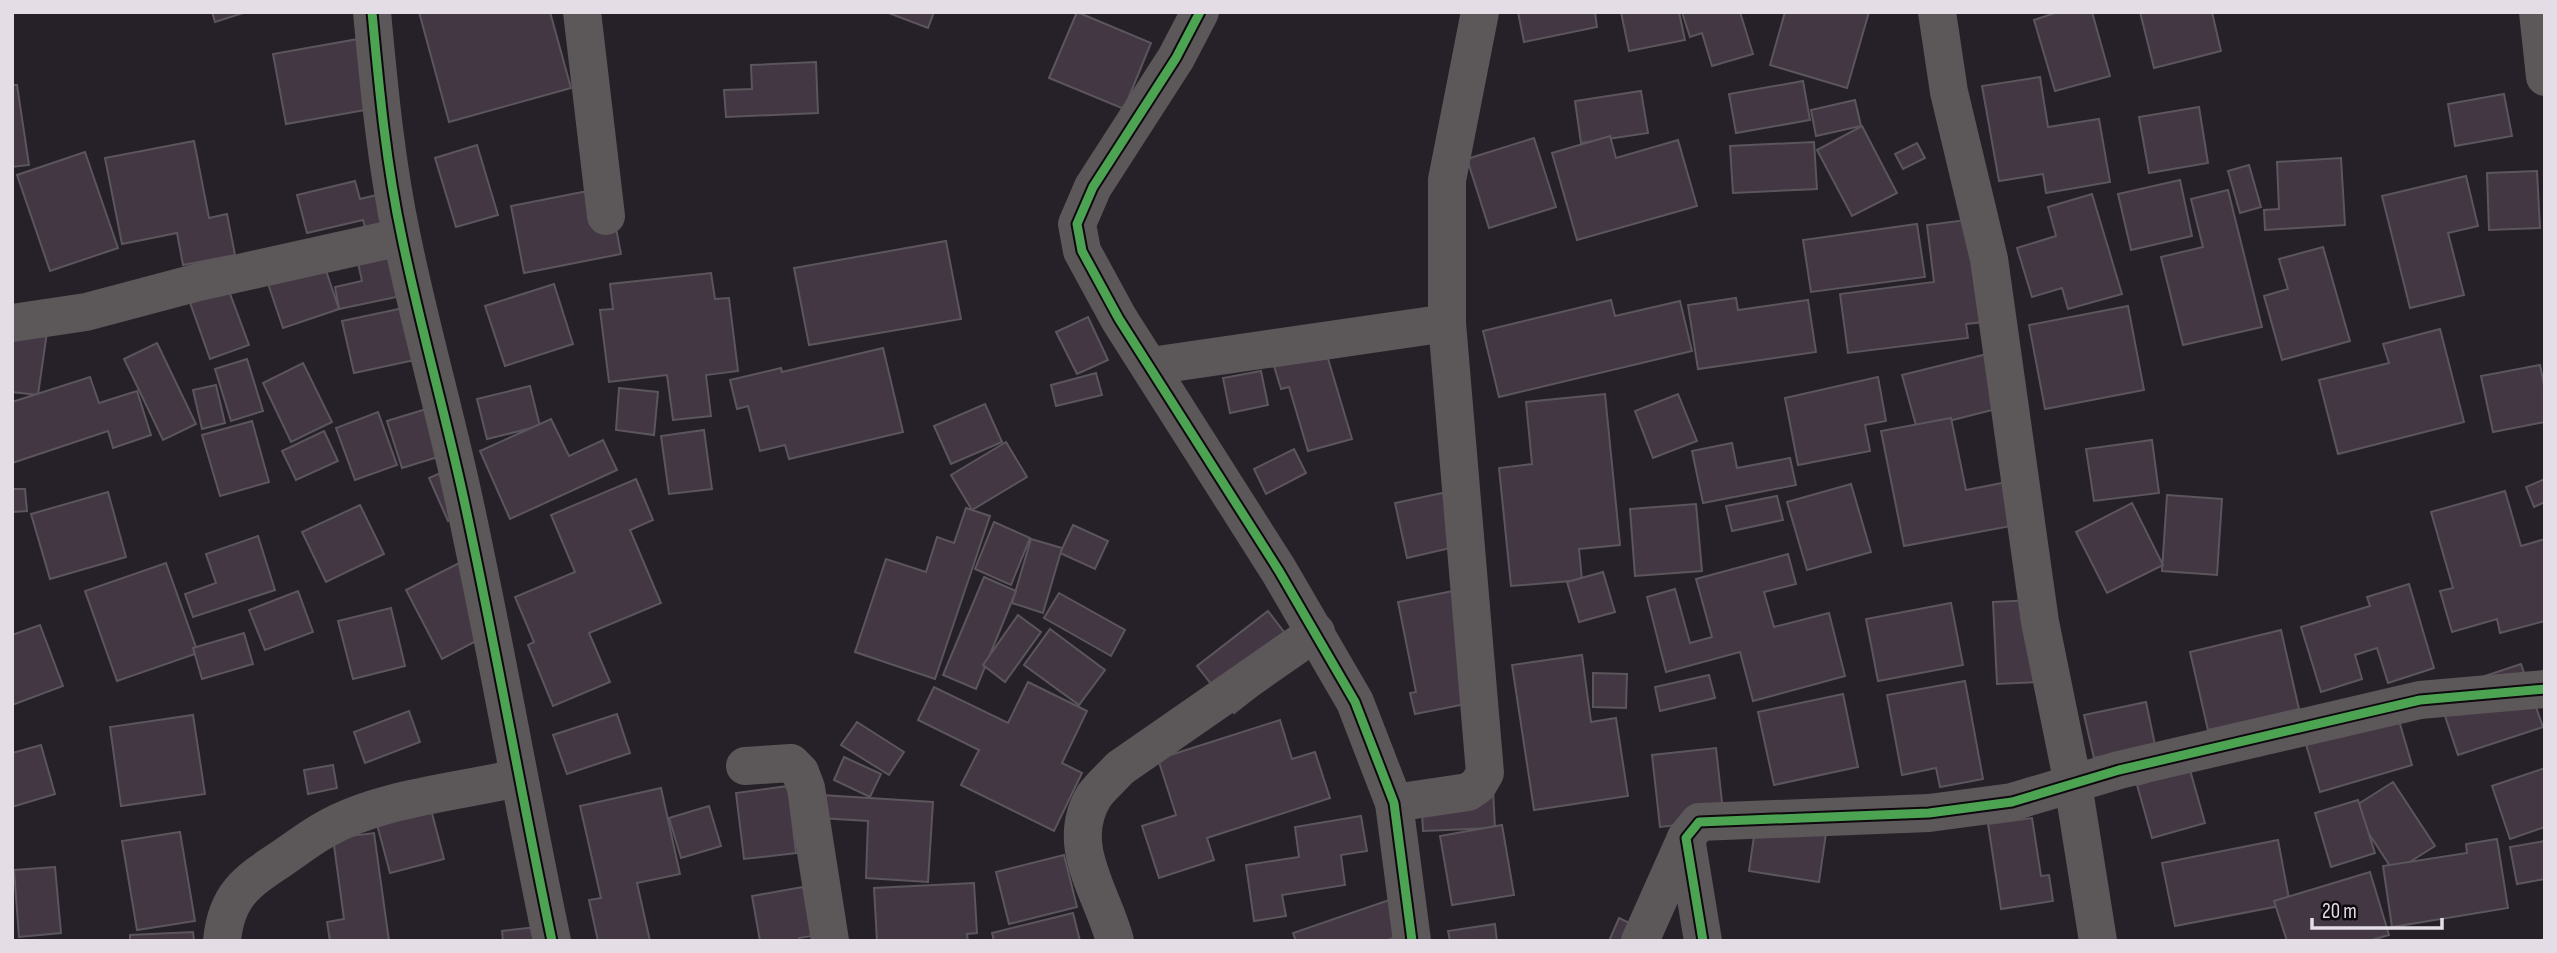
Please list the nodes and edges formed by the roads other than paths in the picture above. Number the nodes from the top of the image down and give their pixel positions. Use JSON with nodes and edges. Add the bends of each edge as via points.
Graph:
{"nodes":[{"id":1,"x":372,"y":12,"type":"edge"},
{"id":2,"x":582,"y":12,"type":"edge"},
{"id":3,"x":1200,"y":12,"type":"edge"},
{"id":4,"x":1480,"y":12,"type":"edge"},
{"id":5,"x":1937,"y":12,"type":"edge"},
{"id":6,"x":2538,"y":12,"type":"edge"},
{"id":7,"x":2545,"y":77,"type":"edge"},
{"id":8,"x":606,"y":216,"type":"dead end"},
{"id":9,"x":401,"y":237,"type":"junction"},
{"id":10,"x":12,"y":323,"type":"edge"},
{"id":11,"x":1447,"y":323,"type":"junction"},
{"id":12,"x":1151,"y":366,"type":"junction"},
{"id":13,"x":1316,"y":632,"type":"junction"},
{"id":14,"x":2545,"y":689,"type":"edge"},
{"id":15,"x":745,"y":766,"type":"dead end"},
{"id":16,"x":517,"y":778,"type":"junction"},
{"id":17,"x":2073,"y":784,"type":"junction"},
{"id":18,"x":1394,"y":803,"type":"junction"},
{"id":19,"x":1686,"y":838,"type":"junction"},
{"id":20,"x":222,"y":941,"type":"edge"},
{"id":21,"x":552,"y":941,"type":"edge"},
{"id":22,"x":830,"y":941,"type":"edge"},
{"id":23,"x":1115,"y":941,"type":"edge"},
{"id":24,"x":1412,"y":941,"type":"edge"},
{"id":25,"x":1640,"y":941,"type":"edge"},
{"id":26,"x":1703,"y":941,"type":"edge"},
{"id":27,"x":2098,"y":941,"type":"edge"}],
"edges":[{"from":1,"to":9,"type":"street"},
{"from":2,"to":8,"type":"street"},
{"from":3,"to":12,"type":"street","via":[[1176,58],[1093,187],[1077,224],[1082,251]]},
{"from":4,"to":11,"type":"street","via":[[1447,180]]},
{"from":5,"to":17,"type":"street","via":[[1949,92],[1989,259],[2040,622]]},
{"from":6,"to":7,"type":"street"},
{"from":9,"to":10,"type":"street","via":[[86,312]]},
{"from":9,"to":16,"type":"street","via":[[493,636]]},
{"from":11,"to":12,"type":"street"},
{"from":11,"to":18,"type":"street","via":[[1485,773],[1468,792]]},
{"from":12,"to":13,"type":"street"},
{"from":13,"to":18,"type":"street","via":[[1355,702]]},
{"from":13,"to":23,"type":"street","via":[[1120,768],[1095,795],[1081,825],[1083,853]]},
{"from":14,"to":17,"type":"street","via":[[2420,700],[2119,769]]},
{"from":15,"to":22,"type":"street","via":[[791,763],[800,772]]},
{"from":16,"to":20,"type":"street","via":[[398,803],[327,828],[236,894],[228,906]]},
{"from":16,"to":21,"type":"street"},
{"from":17,"to":19,"type":"street","via":[[2012,802],[1929,813],[1710,820],[1693,826]]},
{"from":17,"to":27,"type":"street"},
{"from":18,"to":24,"type":"street"},
{"from":19,"to":25,"type":"street"},
{"from":19,"to":26,"type":"street"}]}
